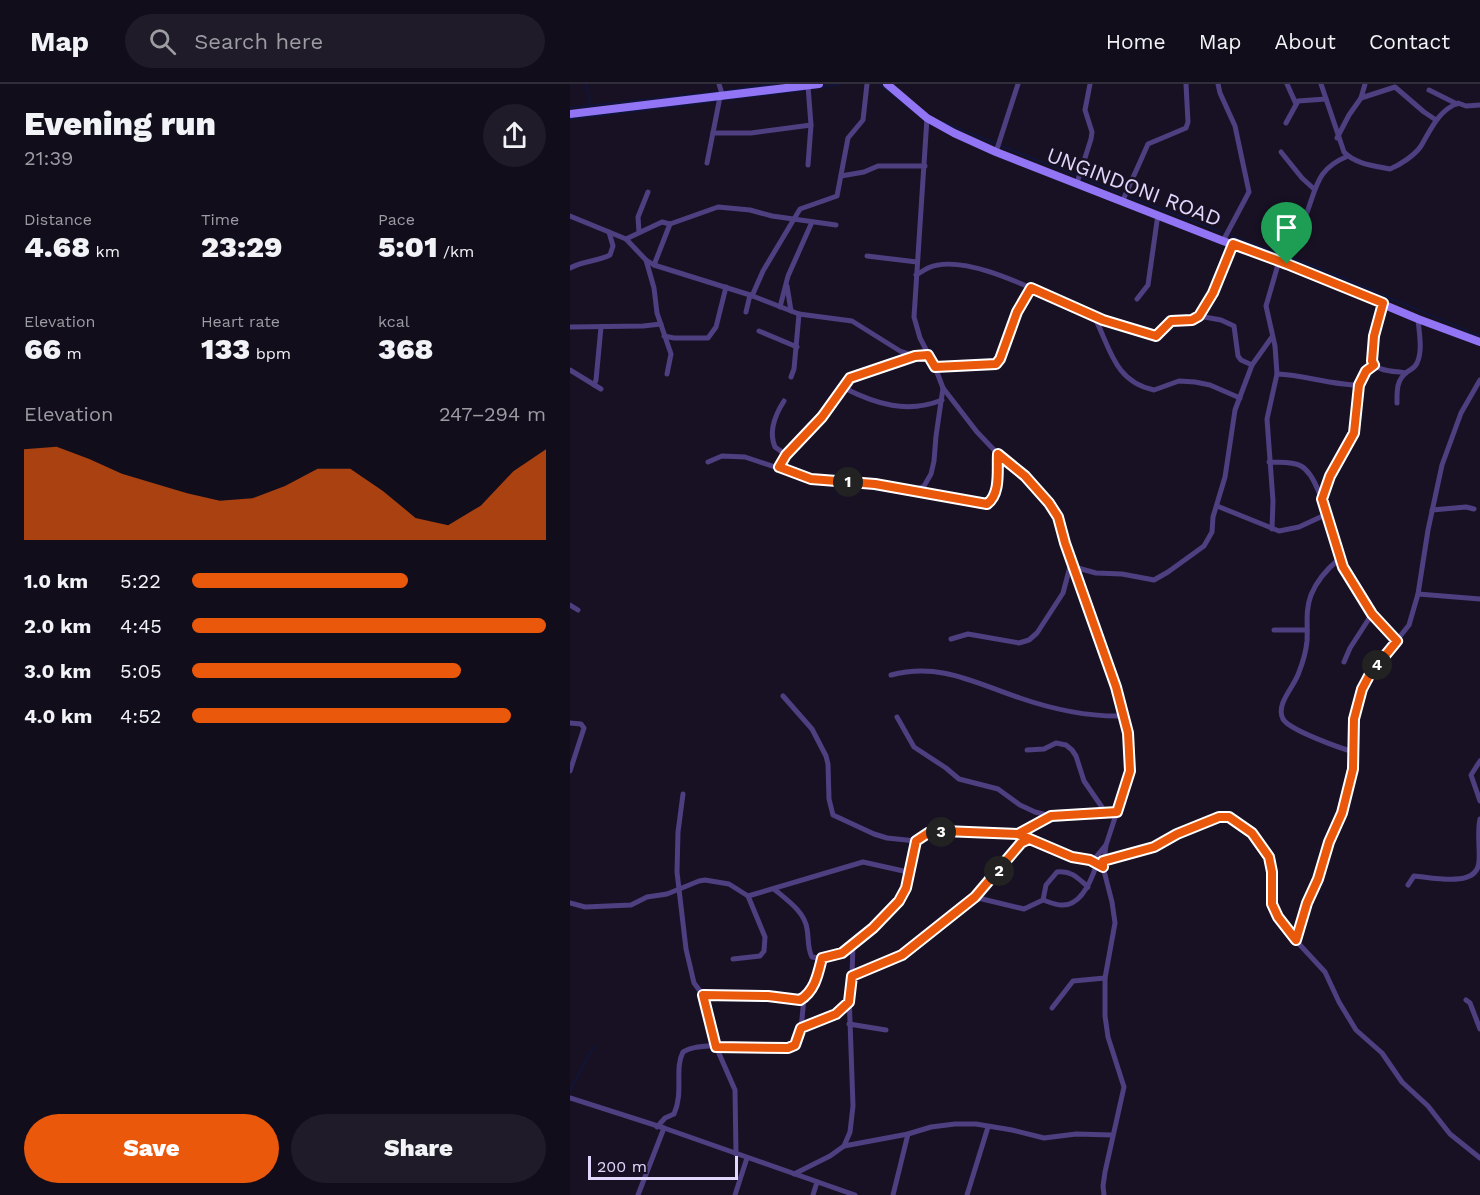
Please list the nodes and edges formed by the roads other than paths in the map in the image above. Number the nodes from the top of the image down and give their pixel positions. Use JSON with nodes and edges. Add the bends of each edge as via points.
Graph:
{"nodes":[{"id":1,"x":719,"y":84,"type":"edge"},
{"id":2,"x":819,"y":84,"type":"edge"},
{"id":3,"x":867,"y":84,"type":"edge"},
{"id":4,"x":887,"y":84,"type":"edge"},
{"id":5,"x":1018,"y":84,"type":"edge"},
{"id":6,"x":1090,"y":84,"type":"edge"},
{"id":7,"x":1186,"y":84,"type":"edge"},
{"id":8,"x":1218,"y":84,"type":"edge"},
{"id":9,"x":1287,"y":84,"type":"edge"},
{"id":10,"x":1321,"y":84,"type":"edge"},
{"id":11,"x":808,"y":86,"type":"junction"},
{"id":12,"x":1365,"y":87,"type":"edge"},
{"id":13,"x":1429,"y":90,"type":"dead end"},
{"id":14,"x":1377,"y":94,"type":"junction"},
{"id":15,"x":722,"y":97,"type":"junction"},
{"id":16,"x":1361,"y":98,"type":"junction"},
{"id":17,"x":1326,"y":99,"type":"junction"},
{"id":18,"x":1296,"y":104,"type":"junction"},
{"id":19,"x":1457,"y":104,"type":"junction"},
{"id":20,"x":1480,"y":105,"type":"edge"},
{"id":21,"x":570,"y":114,"type":"edge"},
{"id":22,"x":927,"y":118,"type":"junction"},
{"id":23,"x":1436,"y":120,"type":"junction"},
{"id":24,"x":1287,"y":123,"type":"dead end"},
{"id":25,"x":811,"y":125,"type":"junction"},
{"id":26,"x":713,"y":133,"type":"junction"},
{"id":27,"x":1337,"y":138,"type":"junction"},
{"id":28,"x":996,"y":152,"type":"junction"},
{"id":29,"x":1281,"y":152,"type":"dead end"},
{"id":30,"x":1348,"y":156,"type":"junction"},
{"id":31,"x":707,"y":163,"type":"dead end"},
{"id":32,"x":808,"y":165,"type":"dead end"},
{"id":33,"x":925,"y":166,"type":"junction"},
{"id":34,"x":841,"y":176,"type":"junction"},
{"id":35,"x":1077,"y":183,"type":"junction"},
{"id":36,"x":1314,"y":189,"type":"junction"},
{"id":37,"x":648,"y":192,"type":"dead end"},
{"id":38,"x":1123,"y":201,"type":"junction"},
{"id":39,"x":570,"y":207,"type":"edge"},
{"id":40,"x":1158,"y":214,"type":"junction"},
{"id":41,"x":572,"y":216,"type":"edge"},
{"id":42,"x":793,"y":219,"type":"junction"},
{"id":43,"x":812,"y":222,"type":"junction"},
{"id":44,"x":670,"y":224,"type":"junction"},
{"id":45,"x":836,"y":225,"type":"dead end"},
{"id":46,"x":609,"y":232,"type":"junction"},
{"id":47,"x":639,"y":232,"type":"junction"},
{"id":48,"x":626,"y":239,"type":"junction"},
{"id":49,"x":1223,"y":241,"type":"junction"},
{"id":50,"x":1233,"y":244,"type":"junction"},
{"id":51,"x":867,"y":256,"type":"dead end"},
{"id":52,"x":646,"y":260,"type":"junction"},
{"id":53,"x":917,"y":262,"type":"junction"},
{"id":54,"x":1283,"y":263,"type":"junction"},
{"id":55,"x":654,"y":265,"type":"junction"},
{"id":56,"x":570,"y":268,"type":"edge"},
{"id":57,"x":916,"y":276,"type":"junction"},
{"id":58,"x":786,"y":281,"type":"junction"},
{"id":59,"x":726,"y":287,"type":"junction"},
{"id":60,"x":1031,"y":288,"type":"junction"},
{"id":61,"x":751,"y":295,"type":"junction"},
{"id":62,"x":1137,"y":299,"type":"dead end"},
{"id":63,"x":1383,"y":303,"type":"junction"},
{"id":64,"x":780,"y":307,"type":"junction"},
{"id":65,"x":791,"y":311,"type":"junction"},
{"id":66,"x":746,"y":312,"type":"dead end"},
{"id":67,"x":799,"y":314,"type":"junction"},
{"id":68,"x":1094,"y":316,"type":"junction"},
{"id":69,"x":1199,"y":316,"type":"junction"},
{"id":70,"x":1418,"y":319,"type":"junction"},
{"id":71,"x":661,"y":324,"type":"junction"},
{"id":72,"x":570,"y":327,"type":"edge"},
{"id":73,"x":601,"y":327,"type":"junction"},
{"id":74,"x":759,"y":332,"type":"dead end"},
{"id":75,"x":664,"y":336,"type":"junction"},
{"id":76,"x":1272,"y":337,"type":"junction"},
{"id":77,"x":1480,"y":342,"type":"edge"},
{"id":78,"x":797,"y":347,"type":"junction"},
{"id":79,"x":928,"y":355,"type":"junction"},
{"id":80,"x":915,"y":356,"type":"junction"},
{"id":81,"x":1252,"y":365,"type":"junction"},
{"id":82,"x":1374,"y":365,"type":"junction"},
{"id":83,"x":935,"y":367,"type":"junction"},
{"id":84,"x":570,"y":370,"type":"edge"},
{"id":85,"x":1406,"y":373,"type":"junction"},
{"id":86,"x":667,"y":374,"type":"dead end"},
{"id":87,"x":1277,"y":374,"type":"junction"},
{"id":88,"x":791,"y":377,"type":"dead end"},
{"id":89,"x":1480,"y":380,"type":"edge"},
{"id":90,"x":594,"y":385,"type":"junction"},
{"id":91,"x":1359,"y":385,"type":"junction"},
{"id":92,"x":844,"y":388,"type":"junction"},
{"id":93,"x":942,"y":388,"type":"junction"},
{"id":94,"x":601,"y":389,"type":"dead end"},
{"id":95,"x":1240,"y":398,"type":"junction"},
{"id":96,"x":942,"y":400,"type":"junction"},
{"id":97,"x":784,"y":401,"type":"dead end"},
{"id":98,"x":1397,"y":403,"type":"dead end"},
{"id":99,"x":998,"y":454,"type":"junction"},
{"id":100,"x":786,"y":455,"type":"junction"},
{"id":101,"x":708,"y":462,"type":"dead end"},
{"id":102,"x":1269,"y":462,"type":"junction"},
{"id":103,"x":779,"y":467,"type":"junction"},
{"id":104,"x":914,"y":491,"type":"junction"},
{"id":105,"x":1322,"y":499,"type":"junction"},
{"id":106,"x":1217,"y":506,"type":"junction"},
{"id":107,"x":1474,"y":509,"type":"dead end"},
{"id":108,"x":1432,"y":510,"type":"junction"},
{"id":109,"x":1327,"y":514,"type":"junction"},
{"id":110,"x":1272,"y":529,"type":"junction"},
{"id":111,"x":1339,"y":559,"type":"junction"},
{"id":112,"x":1072,"y":564,"type":"junction"},
{"id":113,"x":1418,"y":594,"type":"junction"},
{"id":114,"x":1430,"y":594,"type":"junction"},
{"id":115,"x":1480,"y":599,"type":"edge"},
{"id":116,"x":570,"y":605,"type":"edge"},
{"id":117,"x":1415,"y":606,"type":"junction"},
{"id":118,"x":578,"y":610,"type":"dead end"},
{"id":119,"x":1372,"y":614,"type":"junction"},
{"id":120,"x":1274,"y":630,"type":"dead end"},
{"id":121,"x":1307,"y":630,"type":"junction"},
{"id":122,"x":951,"y":639,"type":"dead end"},
{"id":123,"x":1397,"y":641,"type":"junction"},
{"id":124,"x":1344,"y":663,"type":"dead end"},
{"id":125,"x":891,"y":675,"type":"dead end"},
{"id":126,"x":783,"y":696,"type":"dead end"},
{"id":127,"x":1124,"y":716,"type":"junction"},
{"id":128,"x":897,"y":717,"type":"dead end"},
{"id":129,"x":570,"y":723,"type":"edge"},
{"id":130,"x":1027,"y":750,"type":"dead end"},
{"id":131,"x":1354,"y":752,"type":"junction"},
{"id":132,"x":1480,"y":761,"type":"edge"},
{"id":133,"x":570,"y":771,"type":"edge"},
{"id":134,"x":683,"y":794,"type":"dead end"},
{"id":135,"x":1480,"y":801,"type":"edge"},
{"id":136,"x":1117,"y":812,"type":"junction"},
{"id":137,"x":1106,"y":813,"type":"junction"},
{"id":138,"x":1051,"y":816,"type":"junction"},
{"id":139,"x":1480,"y":819,"type":"edge"},
{"id":140,"x":1018,"y":834,"type":"junction"},
{"id":141,"x":1029,"y":839,"type":"junction"},
{"id":142,"x":916,"y":841,"type":"junction"},
{"id":143,"x":1106,"y":845,"type":"junction"},
{"id":144,"x":1090,"y":860,"type":"junction"},
{"id":145,"x":1101,"y":864,"type":"junction"},
{"id":146,"x":908,"y":872,"type":"junction"},
{"id":147,"x":1408,"y":885,"type":"dead end"},
{"id":148,"x":1088,"y":887,"type":"junction"},
{"id":149,"x":774,"y":889,"type":"junction"},
{"id":150,"x":678,"y":890,"type":"junction"},
{"id":151,"x":748,"y":896,"type":"junction"},
{"id":152,"x":975,"y":897,"type":"junction"},
{"id":153,"x":1043,"y":900,"type":"junction"},
{"id":154,"x":570,"y":903,"type":"edge"},
{"id":155,"x":1296,"y":940,"type":"junction"},
{"id":156,"x":853,"y":944,"type":"junction"},
{"id":157,"x":822,"y":958,"type":"junction"},
{"id":158,"x":733,"y":959,"type":"dead end"},
{"id":159,"x":852,"y":976,"type":"junction"},
{"id":160,"x":1105,"y":978,"type":"junction"},
{"id":161,"x":703,"y":995,"type":"junction"},
{"id":162,"x":804,"y":997,"type":"junction"},
{"id":163,"x":1466,"y":1000,"type":"dead end"},
{"id":164,"x":849,"y":1002,"type":"junction"},
{"id":165,"x":1052,"y":1008,"type":"dead end"},
{"id":166,"x":849,"y":1024,"type":"junction"},
{"id":167,"x":801,"y":1028,"type":"junction"},
{"id":168,"x":1480,"y":1029,"type":"edge"},
{"id":169,"x":886,"y":1030,"type":"dead end"},
{"id":170,"x":716,"y":1047,"type":"junction"},
{"id":171,"x":570,"y":1098,"type":"edge"},
{"id":172,"x":988,"y":1127,"type":"junction"},
{"id":173,"x":661,"y":1128,"type":"junction"},
{"id":174,"x":908,"y":1134,"type":"junction"},
{"id":175,"x":1112,"y":1135,"type":"junction"},
{"id":176,"x":844,"y":1146,"type":"junction"},
{"id":177,"x":736,"y":1154,"type":"junction"},
{"id":178,"x":747,"y":1158,"type":"junction"},
{"id":179,"x":1480,"y":1158,"type":"edge"},
{"id":180,"x":794,"y":1174,"type":"junction"},
{"id":181,"x":818,"y":1182,"type":"junction"},
{"id":182,"x":638,"y":1195,"type":"edge"},
{"id":183,"x":735,"y":1195,"type":"edge"},
{"id":184,"x":813,"y":1195,"type":"edge"},
{"id":185,"x":855,"y":1195,"type":"edge"},
{"id":186,"x":893,"y":1195,"type":"edge"},
{"id":187,"x":967,"y":1195,"type":"edge"},
{"id":188,"x":1104,"y":1195,"type":"edge"}],
"edges":[{"from":1,"to":15,"type":"street"},
{"from":2,"to":11,"type":"main road"},
{"from":3,"to":34,"type":"street","via":[[863,120],[848,138]]},
{"from":4,"to":22,"type":"main road","name":"UNGINDONI ROAD"},
{"from":5,"to":28,"type":"street"},
{"from":6,"to":35,"type":"street","via":[[1086,110],[1092,132]]},
{"from":7,"to":38,"type":"street","via":[[1186,128],[1148,144]]},
{"from":8,"to":49,"type":"street","via":[[1235,126],[1249,192]]},
{"from":9,"to":18,"type":"street"},
{"from":10,"to":17,"type":"street"},
{"from":11,"to":15,"type":"main road"},
{"from":11,"to":25,"type":"street"},
{"from":12,"to":14,"type":"street"},
{"from":12,"to":16,"type":"street"},
{"from":13,"to":19,"type":"street"},
{"from":14,"to":16,"type":"street"},
{"from":14,"to":23,"type":"street","via":[[1395,87]]},
{"from":15,"to":21,"type":"main road"},
{"from":15,"to":26,"type":"street"},
{"from":16,"to":27,"type":"street"},
{"from":17,"to":18,"type":"street"},
{"from":17,"to":27,"type":"street"},
{"from":18,"to":24,"type":"street"},
{"from":19,"to":20,"type":"street"},
{"from":19,"to":23,"type":"street"},
{"from":22,"to":28,"type":"main road","name":"UNGINDONI ROAD"},
{"from":22,"to":33,"type":"street"},
{"from":23,"to":30,"type":"street","via":[[1415,153],[1390,169]]},
{"from":25,"to":26,"type":"street","via":[[751,133]]},
{"from":25,"to":32,"type":"street"},
{"from":26,"to":31,"type":"street"},
{"from":27,"to":30,"type":"street"},
{"from":28,"to":35,"type":"main road","name":"UNGINDONI ROAD"},
{"from":29,"to":36,"type":"street"},
{"from":30,"to":36,"type":"street","via":[[1329,165]]},
{"from":33,"to":34,"type":"street","via":[[879,166]]},
{"from":33,"to":53,"type":"street"},
{"from":34,"to":42,"type":"street","via":[[837,196],[803,207]]},
{"from":35,"to":38,"type":"main road","name":"UNGINDONI ROAD"},
{"from":36,"to":54,"type":"street"},
{"from":37,"to":47,"type":"street","via":[[638,216]]},
{"from":38,"to":40,"type":"main road","name":"UNGINDONI ROAD"},
{"from":39,"to":41,"type":"street"},
{"from":40,"to":49,"type":"main road","name":"UNGINDONI ROAD"},
{"from":40,"to":62,"type":"street","via":[[1148,285]]},
{"from":41,"to":46,"type":"street"},
{"from":42,"to":43,"type":"street"},
{"from":42,"to":44,"type":"street","via":[[718,207]]},
{"from":42,"to":61,"type":"street"},
{"from":43,"to":45,"type":"street"},
{"from":43,"to":58,"type":"street"},
{"from":44,"to":47,"type":"street","via":[[662,222]]},
{"from":44,"to":55,"type":"street"},
{"from":46,"to":48,"type":"street"},
{"from":46,"to":56,"type":"street","via":[[613,246],[610,255]]},
{"from":47,"to":48,"type":"street"},
{"from":48,"to":52,"type":"street"},
{"from":49,"to":50,"type":"main road","name":"UNGINDONI ROAD"},
{"from":50,"to":54,"type":"main road","name":"UNGINDONI ROAD"},
{"from":50,"to":69,"type":"street"},
{"from":51,"to":53,"type":"street"},
{"from":52,"to":55,"type":"street"},
{"from":52,"to":71,"type":"street"},
{"from":53,"to":57,"type":"street"},
{"from":54,"to":63,"type":"main road","name":"UNGINDONI ROAD"},
{"from":54,"to":76,"type":"street","via":[[1267,301]]},
{"from":55,"to":59,"type":"street"},
{"from":57,"to":60,"type":"street","via":[[928,268],[953,265],[1016,280]]},
{"from":57,"to":79,"type":"street","via":[[914,317]]},
{"from":58,"to":64,"type":"street"},
{"from":58,"to":65,"type":"street"},
{"from":59,"to":61,"type":"street"},
{"from":59,"to":75,"type":"street","via":[[716,327],[708,338]]},
{"from":60,"to":68,"type":"street"},
{"from":60,"to":83,"type":"street","via":[[996,364]]},
{"from":61,"to":64,"type":"street"},
{"from":61,"to":66,"type":"street"},
{"from":63,"to":70,"type":"main road","name":"UNGINDONI ROAD"},
{"from":63,"to":82,"type":"street","via":[[1374,336]]},
{"from":64,"to":65,"type":"street"},
{"from":65,"to":67,"type":"street"},
{"from":67,"to":78,"type":"street"},
{"from":67,"to":80,"type":"street","via":[[852,321],[890,346]]},
{"from":68,"to":69,"type":"street","via":[[1156,336],[1171,321]]},
{"from":68,"to":95,"type":"street","via":[[1112,359],[1135,383],[1154,390],[1179,381],[1201,383]]},
{"from":69,"to":81,"type":"street","via":[[1234,326],[1238,356]]},
{"from":70,"to":77,"type":"main road","name":"UNGINDONI ROAD"},
{"from":70,"to":85,"type":"street","via":[[1417,363]]},
{"from":71,"to":73,"type":"street"},
{"from":71,"to":75,"type":"street"},
{"from":72,"to":73,"type":"street"},
{"from":73,"to":90,"type":"street"},
{"from":74,"to":78,"type":"street"},
{"from":75,"to":86,"type":"street","via":[[671,354]]},
{"from":76,"to":81,"type":"street"},
{"from":76,"to":87,"type":"street"},
{"from":78,"to":88,"type":"street"},
{"from":79,"to":80,"type":"street"},
{"from":79,"to":83,"type":"street"},
{"from":80,"to":92,"type":"street","via":[[850,378]]},
{"from":81,"to":95,"type":"street"},
{"from":82,"to":85,"type":"street"},
{"from":82,"to":91,"type":"street"},
{"from":83,"to":93,"type":"street"},
{"from":84,"to":90,"type":"street"},
{"from":85,"to":98,"type":"street","via":[[1398,383]]},
{"from":87,"to":91,"type":"street"},
{"from":87,"to":102,"type":"street","via":[[1267,419]]},
{"from":89,"to":108,"type":"street","via":[[1452,435]]},
{"from":90,"to":94,"type":"street"},
{"from":91,"to":105,"type":"street","via":[[1354,433]]},
{"from":92,"to":96,"type":"street","via":[[887,406],[928,406]]},
{"from":92,"to":100,"type":"street"},
{"from":93,"to":96,"type":"street"},
{"from":93,"to":99,"type":"street"},
{"from":95,"to":106,"type":"street","via":[[1231,424],[1225,477]]},
{"from":96,"to":104,"type":"street","via":[[931,474],[924,486]]},
{"from":97,"to":100,"type":"street","via":[[774,416],[772,436],[775,447]]},
{"from":99,"to":104,"type":"street","via":[[995,493],[987,504]]},
{"from":99,"to":112,"type":"street","via":[[1049,503],[1058,517]]},
{"from":100,"to":103,"type":"street"},
{"from":101,"to":103,"type":"street","via":[[722,456],[745,457]]},
{"from":102,"to":105,"type":"street","via":[[1302,466]]},
{"from":102,"to":110,"type":"street"},
{"from":103,"to":104,"type":"street","via":[[811,479]]},
{"from":105,"to":109,"type":"street"},
{"from":106,"to":110,"type":"street"},
{"from":106,"to":112,"type":"street","via":[[1212,532],[1204,546],[1154,580],[1096,573]]},
{"from":107,"to":108,"type":"street"},
{"from":108,"to":113,"type":"street"},
{"from":109,"to":110,"type":"street","via":[[1294,528]]},
{"from":109,"to":111,"type":"street"},
{"from":111,"to":119,"type":"street"},
{"from":111,"to":121,"type":"street","via":[[1324,572],[1312,593],[1306,611]]},
{"from":112,"to":122,"type":"street","via":[[1063,593],[1029,640],[1019,643],[968,634]]},
{"from":112,"to":127,"type":"street"},
{"from":113,"to":114,"type":"street"},
{"from":113,"to":117,"type":"street"},
{"from":114,"to":115,"type":"street"},
{"from":114,"to":117,"type":"street"},
{"from":116,"to":118,"type":"street"},
{"from":117,"to":123,"type":"street","via":[[1409,625]]},
{"from":119,"to":123,"type":"street"},
{"from":119,"to":124,"type":"street"},
{"from":120,"to":121,"type":"street"},
{"from":121,"to":131,"type":"street","via":[[1302,663],[1281,708],[1282,716],[1295,729]]},
{"from":123,"to":131,"type":"street","via":[[1362,689],[1354,719]]},
{"from":125,"to":127,"type":"street","via":[[929,670],[969,678],[1058,708]]},
{"from":126,"to":142,"type":"street","via":[[812,729],[826,756],[834,815],[874,834]]},
{"from":127,"to":136,"type":"street","via":[[1130,771]]},
{"from":128,"to":138,"type":"street","via":[[914,747],[959,779],[998,789],[1020,805]]},
{"from":129,"to":133,"type":"street","via":[[581,724],[584,729]]},
{"from":130,"to":137,"type":"street","via":[[1044,749],[1056,743],[1066,745],[1076,756],[1084,781]]},
{"from":131,"to":155,"type":"street","via":[[1342,813]]},
{"from":132,"to":135,"type":"street","via":[[1472,775]]},
{"from":134,"to":150,"type":"street"},
{"from":136,"to":137,"type":"street"},
{"from":136,"to":143,"type":"street"},
{"from":137,"to":138,"type":"street"},
{"from":138,"to":140,"type":"street"},
{"from":139,"to":147,"type":"street","via":[[1479,864],[1474,873],[1448,880],[1414,876]]},
{"from":140,"to":141,"type":"street"},
{"from":140,"to":142,"type":"street","via":[[944,831],[928,833]]},
{"from":141,"to":144,"type":"street","via":[[1072,857]]},
{"from":141,"to":152,"type":"street","via":[[1021,843]]},
{"from":142,"to":146,"type":"street"},
{"from":143,"to":144,"type":"street"},
{"from":143,"to":145,"type":"street"},
{"from":144,"to":145,"type":"street"},
{"from":145,"to":148,"type":"street"},
{"from":145,"to":155,"type":"street","via":[[1154,847],[1219,817],[1229,817],[1252,833],[1269,857],[1272,904]]},
{"from":145,"to":160,"type":"street","via":[[1115,923]]},
{"from":146,"to":149,"type":"street","via":[[863,862]]},
{"from":146,"to":156,"type":"street","via":[[899,901]]},
{"from":148,"to":153,"type":"street","via":[[1064,906]]},
{"from":148,"to":153,"type":"street","via":[[1076,875],[1057,872],[1046,885]]},
{"from":149,"to":151,"type":"street"},
{"from":149,"to":157,"type":"street","via":[[805,920],[810,954]]},
{"from":150,"to":151,"type":"street","via":[[705,880],[729,884]]},
{"from":150,"to":154,"type":"street","via":[[631,905],[585,907]]},
{"from":150,"to":161,"type":"street","via":[[689,964],[694,983]]},
{"from":151,"to":158,"type":"street","via":[[765,937],[765,951],[752,958]]},
{"from":152,"to":153,"type":"street","via":[[1024,909]]},
{"from":152,"to":159,"type":"street","via":[[902,955]]},
{"from":155,"to":179,"type":"street","via":[[1325,972],[1362,1036],[1382,1053],[1402,1082],[1450,1134]]},
{"from":156,"to":157,"type":"street","via":[[842,953]]},
{"from":156,"to":159,"type":"street"},
{"from":157,"to":162,"type":"street","via":[[814,983]]},
{"from":159,"to":164,"type":"street"},
{"from":160,"to":165,"type":"street","via":[[1073,981]]},
{"from":160,"to":175,"type":"street","via":[[1108,1037],[1124,1087]]},
{"from":161,"to":162,"type":"street","via":[[800,1000]]},
{"from":161,"to":170,"type":"street"},
{"from":162,"to":167,"type":"street"},
{"from":163,"to":168,"type":"street"},
{"from":164,"to":166,"type":"street"},
{"from":164,"to":167,"type":"street","via":[[836,1014]]},
{"from":166,"to":169,"type":"street"},
{"from":166,"to":176,"type":"street","via":[[852,1119]]},
{"from":167,"to":170,"type":"street","via":[[791,1047]]},
{"from":170,"to":173,"type":"street","via":[[693,1047],[683,1052],[677,1108],[665,1118]]},
{"from":170,"to":177,"type":"street","via":[[735,1090]]},
{"from":171,"to":173,"type":"street"},
{"from":172,"to":174,"type":"street","via":[[955,1124]]},
{"from":172,"to":175,"type":"street","via":[[1044,1138]]},
{"from":172,"to":187,"type":"street"},
{"from":173,"to":177,"type":"street"},
{"from":173,"to":182,"type":"street"},
{"from":174,"to":176,"type":"street"},
{"from":174,"to":186,"type":"street"},
{"from":175,"to":188,"type":"street","via":[[1102,1186]]},
{"from":176,"to":180,"type":"street"},
{"from":177,"to":178,"type":"street"},
{"from":178,"to":180,"type":"street"},
{"from":178,"to":183,"type":"street"},
{"from":180,"to":181,"type":"street"},
{"from":181,"to":184,"type":"street"},
{"from":181,"to":185,"type":"street"}]}
